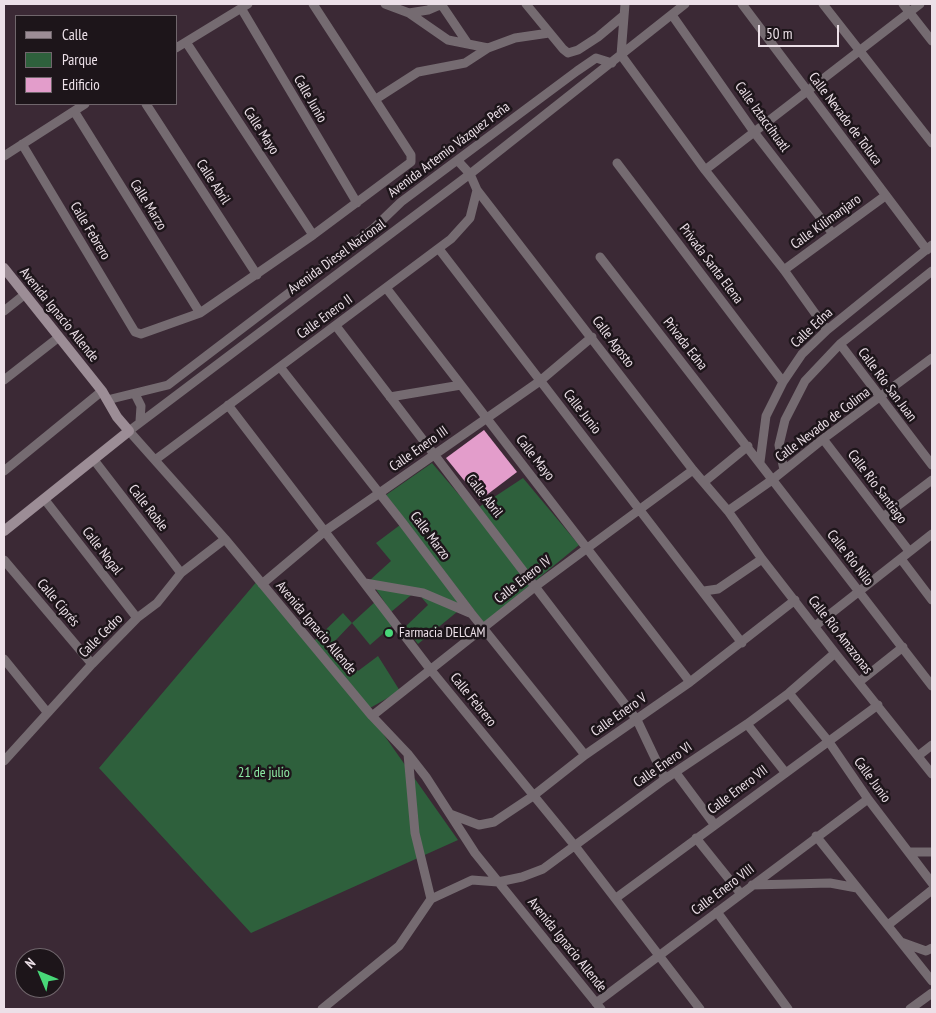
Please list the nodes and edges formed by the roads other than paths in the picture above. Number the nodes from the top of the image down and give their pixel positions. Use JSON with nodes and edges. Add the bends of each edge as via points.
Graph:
{"nodes":[{"id":1,"x":313,"y":4,"type":"edge"},
{"id":2,"x":385,"y":4,"type":"edge"},
{"id":3,"x":441,"y":4,"type":"edge"},
{"id":4,"x":526,"y":4,"type":"edge"},
{"id":5,"x":624,"y":4,"type":"edge"},
{"id":6,"x":685,"y":4,"type":"edge"},
{"id":7,"x":742,"y":4,"type":"edge"},
{"id":8,"x":823,"y":4,"type":"edge"},
{"id":9,"x":903,"y":4,"type":"edge"},
{"id":10,"x":920,"y":4,"type":"edge"},
{"id":11,"x":244,"y":6,"type":"edge"},
{"id":12,"x":398,"y":7,"type":"edge"},
{"id":13,"x":909,"y":12,"type":"junction"},
{"id":14,"x":410,"y":13,"type":"junction"},
{"id":15,"x":672,"y":14,"type":"junction"},
{"id":16,"x":623,"y":16,"type":"junction"},
{"id":17,"x":549,"y":33,"type":"junction"},
{"id":18,"x":186,"y":42,"type":"junction"},
{"id":19,"x":932,"y":42,"type":"edge"},
{"id":20,"x":468,"y":44,"type":"junction"},
{"id":21,"x":178,"y":47,"type":"edge"},
{"id":22,"x":488,"y":48,"type":"junction"},
{"id":23,"x":859,"y":51,"type":"junction"},
{"id":24,"x":620,"y":55,"type":"junction"},
{"id":25,"x":612,"y":62,"type":"junction"},
{"id":26,"x":807,"y":91,"type":"junction"},
{"id":27,"x":376,"y":100,"type":"junction"},
{"id":28,"x":83,"y":105,"type":"edge"},
{"id":29,"x":147,"y":105,"type":"edge"},
{"id":30,"x":74,"y":111,"type":"junction"},
{"id":31,"x":754,"y":132,"type":"junction"},
{"id":32,"x":932,"y":143,"type":"edge"},
{"id":33,"x":22,"y":144,"type":"junction"},
{"id":34,"x":4,"y":156,"type":"edge"},
{"id":35,"x":458,"y":161,"type":"junction"},
{"id":36,"x":617,"y":163,"type":"dead end"},
{"id":37,"x":705,"y":170,"type":"junction"},
{"id":38,"x":470,"y":174,"type":"junction"},
{"id":39,"x":477,"y":190,"type":"junction"},
{"id":40,"x":885,"y":196,"type":"junction"},
{"id":41,"x":357,"y":203,"type":"junction"},
{"id":42,"x":833,"y":234,"type":"junction"},
{"id":43,"x":313,"y":235,"type":"junction"},
{"id":44,"x":929,"y":247,"type":"edge"},
{"id":45,"x":440,"y":249,"type":"junction"},
{"id":46,"x":600,"y":257,"type":"dead end"},
{"id":47,"x":784,"y":270,"type":"junction"},
{"id":48,"x":932,"y":271,"type":"edge"},
{"id":49,"x":6,"y":275,"type":"edge"},
{"id":50,"x":257,"y":275,"type":"junction"},
{"id":51,"x":387,"y":288,"type":"junction"},
{"id":52,"x":24,"y":294,"type":"junction"},
{"id":53,"x":4,"y":311,"type":"edge"},
{"id":54,"x":200,"y":313,"type":"junction"},
{"id":55,"x":336,"y":326,"type":"junction"},
{"id":56,"x":828,"y":330,"type":"junction"},
{"id":57,"x":592,"y":337,"type":"junction"},
{"id":58,"x":59,"y":338,"type":"junction"},
{"id":59,"x":840,"y":344,"type":"junction"},
{"id":60,"x":932,"y":358,"type":"edge"},
{"id":61,"x":280,"y":367,"type":"junction"},
{"id":62,"x":4,"y":380,"type":"edge"},
{"id":63,"x":540,"y":380,"type":"junction"},
{"id":64,"x":783,"y":382,"type":"junction"},
{"id":65,"x":461,"y":385,"type":"junction"},
{"id":66,"x":135,"y":394,"type":"junction"},
{"id":67,"x":104,"y":396,"type":"junction"},
{"id":68,"x":390,"y":397,"type":"junction"},
{"id":69,"x":880,"y":399,"type":"junction"},
{"id":70,"x":228,"y":405,"type":"junction"},
{"id":71,"x":486,"y":418,"type":"junction"},
{"id":72,"x":140,"y":422,"type":"junction"},
{"id":73,"x":128,"y":431,"type":"junction"},
{"id":74,"x":823,"y":439,"type":"junction"},
{"id":75,"x":748,"y":446,"type":"junction"},
{"id":76,"x":435,"y":454,"type":"junction"},
{"id":77,"x":94,"y":460,"type":"junction"},
{"id":78,"x":155,"y":460,"type":"junction"},
{"id":79,"x":760,"y":462,"type":"junction"},
{"id":80,"x":932,"y":465,"type":"edge"},
{"id":81,"x":693,"y":470,"type":"junction"},
{"id":82,"x":784,"y":470,"type":"junction"},
{"id":83,"x":4,"y":471,"type":"edge"},
{"id":84,"x":772,"y":480,"type":"junction"},
{"id":85,"x":932,"y":480,"type":"edge"},
{"id":86,"x":704,"y":482,"type":"junction"},
{"id":87,"x":379,"y":493,"type":"junction"},
{"id":88,"x":45,"y":500,"type":"junction"},
{"id":89,"x":641,"y":510,"type":"junction"},
{"id":90,"x":728,"y":511,"type":"junction"},
{"id":91,"x":883,"y":517,"type":"junction"},
{"id":92,"x":4,"y":531,"type":"edge"},
{"id":93,"x":325,"y":531,"type":"junction"},
{"id":94,"x":932,"y":534,"type":"edge"},
{"id":95,"x":225,"y":539,"type":"junction"},
{"id":96,"x":588,"y":548,"type":"junction"},
{"id":97,"x":909,"y":551,"type":"junction"},
{"id":98,"x":762,"y":559,"type":"junction"},
{"id":99,"x":901,"y":559,"type":"junction"},
{"id":100,"x":4,"y":560,"type":"edge"},
{"id":101,"x":181,"y":572,"type":"junction"},
{"id":102,"x":365,"y":583,"type":"junction"},
{"id":103,"x":262,"y":584,"type":"junction"},
{"id":104,"x":536,"y":586,"type":"junction"},
{"id":105,"x":704,"y":591,"type":"junction"},
{"id":106,"x":860,"y":592,"type":"junction"},
{"id":107,"x":796,"y":600,"type":"junction"},
{"id":108,"x":932,"y":600,"type":"edge"},
{"id":109,"x":471,"y":613,"type":"junction"},
{"id":110,"x":137,"y":618,"type":"junction"},
{"id":111,"x":815,"y":626,"type":"junction"},
{"id":112,"x":484,"y":628,"type":"junction"},
{"id":113,"x":742,"y":643,"type":"junction"},
{"id":114,"x":903,"y":647,"type":"junction"},
{"id":115,"x":835,"y":653,"type":"junction"},
{"id":116,"x":4,"y":659,"type":"edge"},
{"id":117,"x":92,"y":664,"type":"junction"},
{"id":118,"x":430,"y":669,"type":"junction"},
{"id":119,"x":690,"y":682,"type":"junction"},
{"id":120,"x":859,"y":682,"type":"junction"},
{"id":121,"x":932,"y":686,"type":"edge"},
{"id":122,"x":789,"y":693,"type":"junction"},
{"id":123,"x":878,"y":705,"type":"junction"},
{"id":124,"x":47,"y":712,"type":"junction"},
{"id":125,"x":372,"y":716,"type":"junction"},
{"id":126,"x":637,"y":720,"type":"junction"},
{"id":127,"x":747,"y":724,"type":"junction"},
{"id":128,"x":829,"y":742,"type":"junction"},
{"id":129,"x":932,"y":745,"type":"edge"},
{"id":130,"x":408,"y":754,"type":"junction"},
{"id":131,"x":585,"y":755,"type":"junction"},
{"id":132,"x":918,"y":756,"type":"junction"},
{"id":133,"x":4,"y":761,"type":"edge"},
{"id":134,"x":784,"y":772,"type":"junction"},
{"id":135,"x":676,"y":773,"type":"junction"},
{"id":136,"x":932,"y":774,"type":"edge"},
{"id":137,"x":665,"y":779,"type":"junction"},
{"id":138,"x":533,"y":796,"type":"junction"},
{"id":139,"x":868,"y":799,"type":"junction"},
{"id":140,"x":450,"y":814,"type":"junction"},
{"id":141,"x":714,"y":824,"type":"junction"},
{"id":142,"x":816,"y":836,"type":"junction"},
{"id":143,"x":696,"y":838,"type":"junction"},
{"id":144,"x":575,"y":846,"type":"junction"},
{"id":145,"x":909,"y":852,"type":"junction"},
{"id":146,"x":932,"y":852,"type":"edge"},
{"id":147,"x":498,"y":882,"type":"junction"},
{"id":148,"x":932,"y":883,"type":"edge"},
{"id":149,"x":752,"y":885,"type":"junction"},
{"id":150,"x":857,"y":888,"type":"junction"},
{"id":151,"x":932,"y":890,"type":"edge"},
{"id":152,"x":741,"y":894,"type":"junction"},
{"id":153,"x":616,"y":898,"type":"junction"},
{"id":154,"x":431,"y":899,"type":"junction"},
{"id":155,"x":717,"y":912,"type":"junction"},
{"id":156,"x":888,"y":925,"type":"junction"},
{"id":157,"x":901,"y":942,"type":"junction"},
{"id":158,"x":932,"y":948,"type":"edge"},
{"id":159,"x":659,"y":955,"type":"junction"},
{"id":160,"x":932,"y":981,"type":"edge"},
{"id":161,"x":932,"y":993,"type":"edge"},
{"id":162,"x":599,"y":1006,"type":"edge"},
{"id":163,"x":322,"y":1009,"type":"edge"},
{"id":164,"x":700,"y":1009,"type":"edge"},
{"id":165,"x":788,"y":1009,"type":"edge"},
{"id":166,"x":910,"y":1009,"type":"edge"}],
"edges":[{"from":1,"to":27,"type":"street"},
{"from":2,"to":12,"type":"street"},
{"from":3,"to":14,"type":"street"},
{"from":3,"to":20,"type":"street"},
{"from":4,"to":17,"type":"street"},
{"from":5,"to":16,"type":"street"},
{"from":6,"to":15,"type":"street","name":"Avenida Diesel Nacional"},
{"from":7,"to":26,"type":"street","name":"Calle Nevado de Toluca"},
{"from":8,"to":23,"type":"street"},
{"from":9,"to":13,"type":"street"},
{"from":10,"to":13,"type":"street"},
{"from":11,"to":18,"type":"street"},
{"from":11,"to":41,"type":"street","name":"Calle Junio"},
{"from":12,"to":14,"type":"street"},
{"from":13,"to":19,"type":"street"},
{"from":13,"to":23,"type":"street"},
{"from":14,"to":20,"type":"street","via":[[448,40]]},
{"from":15,"to":24,"type":"street","name":"Avenida Diesel Nacional"},
{"from":15,"to":31,"type":"street","name":"Calle Iztaccíhuatl"},
{"from":16,"to":17,"type":"street","via":[[578,50],[568,52]]},
{"from":16,"to":24,"type":"street"},
{"from":17,"to":22,"type":"street","via":[[515,38]]},
{"from":18,"to":21,"type":"street"},
{"from":18,"to":43,"type":"street","name":"Calle Mayo"},
{"from":20,"to":22,"type":"street"},
{"from":22,"to":27,"type":"street","via":[[465,63],[418,72]]},
{"from":23,"to":26,"type":"street"},
{"from":23,"to":32,"type":"street"},
{"from":24,"to":25,"type":"street","name":"Avenida Diesel Nacional"},
{"from":24,"to":37,"type":"street"},
{"from":25,"to":35,"type":"street","name":"Avenida Artemio Vázquez Peña","via":[[596,58]]},
{"from":25,"to":38,"type":"street","name":"Avenida Diesel Nacional"},
{"from":26,"to":31,"type":"street"},
{"from":26,"to":40,"type":"street","name":"Calle Nevado de Toluca"},
{"from":27,"to":41,"type":"street","via":[[411,155],[411,162]]},
{"from":28,"to":30,"type":"street"},
{"from":29,"to":50,"type":"street","name":"Calle Abril"},
{"from":30,"to":33,"type":"street"},
{"from":30,"to":54,"type":"street","name":"Calle Marzo"},
{"from":31,"to":37,"type":"street"},
{"from":31,"to":42,"type":"street","name":"Calle Iztaccíhuatl"},
{"from":33,"to":34,"type":"street"},
{"from":33,"to":54,"type":"street","name":"Calle Febrero","via":[[135,332],[141,334]]},
{"from":35,"to":38,"type":"street"},
{"from":35,"to":66,"type":"street","name":"Avenida Artemio Vázquez Peña","via":[[168,385]]},
{"from":36,"to":64,"type":"street","name":"Privada Santa Elena"},
{"from":37,"to":47,"type":"street"},
{"from":38,"to":39,"type":"street"},
{"from":38,"to":72,"type":"street","name":"Avenida Diesel Nacional"},
{"from":39,"to":45,"type":"street","name":"Calle Enero II","via":[[470,218]]},
{"from":39,"to":57,"type":"street","name":"Calle Agosto"},
{"from":40,"to":42,"type":"street","name":"Calle Kilimanjaro"},
{"from":40,"to":44,"type":"street","name":"Calle Nevado de Toluca"},
{"from":41,"to":43,"type":"street"},
{"from":42,"to":47,"type":"street","name":"Calle Kilimanjaro"},
{"from":43,"to":50,"type":"street"},
{"from":44,"to":56,"type":"street","name":"Calle Edna"},
{"from":45,"to":51,"type":"street","name":"Calle Enero II"},
{"from":45,"to":63,"type":"street","name":"Calle Junio"},
{"from":46,"to":75,"type":"street","name":"Privada Edna"},
{"from":47,"to":56,"type":"street"},
{"from":48,"to":59,"type":"street"},
{"from":49,"to":52,"type":"street","name":"Avenida Ignacio Allende"},
{"from":50,"to":54,"type":"street"},
{"from":51,"to":55,"type":"street","name":"Calle Enero II"},
{"from":51,"to":65,"type":"street","name":"Calle Mayo"},
{"from":52,"to":53,"type":"street"},
{"from":52,"to":58,"type":"street","name":"Avenida Ignacio Allende"},
{"from":55,"to":61,"type":"street","name":"Calle Enero II"},
{"from":55,"to":68,"type":"street","name":"Calle Abril"},
{"from":56,"to":64,"type":"street","name":"Calle Edna","via":[[802,354]]},
{"from":57,"to":63,"type":"street","name":"Calle Enero III"},
{"from":57,"to":81,"type":"street","name":"Calle Agosto"},
{"from":58,"to":62,"type":"street"},
{"from":58,"to":67,"type":"street","name":"Avenida Ignacio Allende"},
{"from":59,"to":69,"type":"street","name":"Calle Río San Juan"},
{"from":59,"to":82,"type":"street","via":[[805,381],[785,420],[779,445]]},
{"from":60,"to":69,"type":"street","name":"Calle Nevado de Colima"},
{"from":61,"to":70,"type":"street","name":"Calle Enero II"},
{"from":61,"to":87,"type":"street","name":"Calle Marzo"},
{"from":63,"to":71,"type":"street","name":"Calle Enero III"},
{"from":63,"to":89,"type":"street","name":"Calle Junio"},
{"from":64,"to":79,"type":"street","name":"Calle Edna","via":[[766,416]]},
{"from":65,"to":68,"type":"street"},
{"from":65,"to":71,"type":"street","name":"Calle Mayo"},
{"from":66,"to":67,"type":"street","name":"Avenida Artemio Vázquez Peña"},
{"from":66,"to":72,"type":"street","via":[[141,406]]},
{"from":67,"to":73,"type":"street","name":"Avenida Ignacio Allende"},
{"from":67,"to":83,"type":"street","name":"Avenida Artemio Vázquez Peña"},
{"from":68,"to":76,"type":"street","name":"Calle Abril"},
{"from":69,"to":74,"type":"street","name":"Calle Nevado de Colima"},
{"from":69,"to":80,"type":"street","name":"Calle Río San Juan"},
{"from":70,"to":78,"type":"street","name":"Calle Enero II"},
{"from":70,"to":93,"type":"street","name":"Calle Febrero"},
{"from":71,"to":76,"type":"street","name":"Calle Enero III"},
{"from":71,"to":96,"type":"street","name":"Calle Mayo"},
{"from":72,"to":73,"type":"street","name":"Avenida Diesel Nacional"},
{"from":73,"to":77,"type":"street","name":"Avenida Diesel Nacional"},
{"from":73,"to":78,"type":"street","name":"Avenida Ignacio Allende"},
{"from":74,"to":82,"type":"street","name":"Calle Nevado de Colima"},
{"from":74,"to":91,"type":"street","name":"Calle Río Santiago"},
{"from":75,"to":79,"type":"street","name":"Calle Río Nilo"},
{"from":75,"to":86,"type":"street"},
{"from":76,"to":87,"type":"street","name":"Calle Enero III"},
{"from":76,"to":104,"type":"street","name":"Calle Abril"},
{"from":77,"to":88,"type":"street","name":"Avenida Diesel Nacional"},
{"from":77,"to":101,"type":"street","name":"Calle Roble"},
{"from":78,"to":95,"type":"street","name":"Avenida Ignacio Allende"},
{"from":79,"to":84,"type":"street","name":"Calle Río Nilo"},
{"from":81,"to":86,"type":"street","name":"Calle Agosto"},
{"from":81,"to":89,"type":"street","name":"Calle Enero IV"},
{"from":82,"to":84,"type":"street","name":"Calle Nevado de Colima"},
{"from":84,"to":90,"type":"street","name":"Calle Nevado de Colima"},
{"from":84,"to":106,"type":"street","name":"Calle Río Nilo"},
{"from":85,"to":91,"type":"street"},
{"from":86,"to":90,"type":"street","name":"Calle Agosto"},
{"from":87,"to":93,"type":"street","name":"Calle Enero III"},
{"from":87,"to":109,"type":"street","name":"Calle Marzo"},
{"from":88,"to":92,"type":"street","name":"Avenida Diesel Nacional"},
{"from":88,"to":110,"type":"street","name":"Calle Nogal"},
{"from":89,"to":96,"type":"street","name":"Calle Enero IV"},
{"from":89,"to":105,"type":"street","name":"Calle Junio"},
{"from":90,"to":98,"type":"street","name":"Calle Río Amazonas"},
{"from":91,"to":97,"type":"street","name":"Calle Río Santiago"},
{"from":93,"to":102,"type":"street","name":"Calle Febrero"},
{"from":93,"to":103,"type":"street","name":"Calle Enero III"},
{"from":94,"to":97,"type":"street"},
{"from":95,"to":101,"type":"street","name":"Calle Cedro"},
{"from":95,"to":103,"type":"street","name":"Avenida Ignacio Allende"},
{"from":96,"to":104,"type":"street","name":"Calle Enero IV"},
{"from":96,"to":119,"type":"street","name":"Calle Mayo"},
{"from":97,"to":99,"type":"street"},
{"from":98,"to":105,"type":"street","via":[[718,589]]},
{"from":98,"to":107,"type":"street","name":"Calle Río Amazonas"},
{"from":99,"to":106,"type":"street"},
{"from":99,"to":108,"type":"street"},
{"from":100,"to":117,"type":"street","name":"Calle Ciprés"},
{"from":101,"to":110,"type":"street","name":"Calle Cedro","via":[[157,603]]},
{"from":102,"to":109,"type":"street","via":[[423,593]]},
{"from":102,"to":118,"type":"street","name":"Calle Febrero"},
{"from":103,"to":125,"type":"street","name":"Avenida Ignacio Allende"},
{"from":104,"to":112,"type":"street","name":"Calle Enero IV"},
{"from":104,"to":126,"type":"street","name":"Calle Abril"},
{"from":105,"to":113,"type":"street","name":"Calle Junio"},
{"from":106,"to":111,"type":"street"},
{"from":106,"to":114,"type":"street","name":"Calle Río Nilo"},
{"from":107,"to":111,"type":"street","name":"Calle Río Amazonas"},
{"from":107,"to":113,"type":"street","name":"Calle Enero V"},
{"from":109,"to":112,"type":"street","name":"Calle Marzo"},
{"from":110,"to":117,"type":"street","name":"Calle Cedro"},
{"from":111,"to":115,"type":"street","name":"Calle Río Amazonas"},
{"from":112,"to":118,"type":"street","name":"Calle Enero IV"},
{"from":112,"to":131,"type":"street","name":"Calle Marzo"},
{"from":113,"to":119,"type":"street","name":"Calle Enero V"},
{"from":114,"to":120,"type":"street"},
{"from":114,"to":121,"type":"street","name":"Calle Río Nilo"},
{"from":115,"to":120,"type":"street","name":"Calle Río Amazonas"},
{"from":115,"to":122,"type":"street","name":"Calle Enero VI"},
{"from":116,"to":124,"type":"street"},
{"from":117,"to":124,"type":"street","name":"Calle Cedro"},
{"from":118,"to":125,"type":"street","name":"Calle Enero IV"},
{"from":118,"to":138,"type":"street","name":"Calle Febrero"},
{"from":119,"to":126,"type":"street","name":"Calle Enero V"},
{"from":120,"to":123,"type":"street","name":"Calle Río Amazonas"},
{"from":122,"to":127,"type":"street","name":"Calle Enero VI"},
{"from":122,"to":128,"type":"street","name":"Calle Junio"},
{"from":123,"to":128,"type":"street","name":"Calle Enero VII"},
{"from":123,"to":132,"type":"street","name":"Calle Río Amazonas"},
{"from":124,"to":133,"type":"street","name":"Calle Cedro"},
{"from":125,"to":130,"type":"street","name":"Avenida Ignacio Allende"},
{"from":126,"to":131,"type":"street","name":"Calle Enero V"},
{"from":126,"to":137,"type":"street","name":"Calle Abril"},
{"from":127,"to":134,"type":"street"},
{"from":127,"to":135,"type":"street","name":"Calle Enero VI"},
{"from":128,"to":134,"type":"street","name":"Calle Enero VII"},
{"from":128,"to":139,"type":"street","name":"Calle Junio"},
{"from":129,"to":132,"type":"street"},
{"from":130,"to":140,"type":"street","name":"Avenida Ignacio Allende"},
{"from":130,"to":154,"type":"street","via":[[415,833]]},
{"from":131,"to":138,"type":"street","name":"Calle Enero V"},
{"from":132,"to":136,"type":"street","name":"Calle Río Amazonas"},
{"from":134,"to":141,"type":"street","name":"Calle Enero VII"},
{"from":135,"to":137,"type":"street","name":"Calle Enero VI"},
{"from":135,"to":141,"type":"street"},
{"from":137,"to":144,"type":"street","name":"Calle Enero VI"},
{"from":138,"to":140,"type":"street","name":"Calle Enero V","via":[[494,822],[479,825]]},
{"from":138,"to":144,"type":"street","name":"Calle Febrero"},
{"from":139,"to":142,"type":"street","name":"Calle Enero VIII"},
{"from":139,"to":145,"type":"street","name":"Calle Junio"},
{"from":140,"to":147,"type":"street","name":"Avenida Ignacio Allende"},
{"from":141,"to":143,"type":"street","name":"Calle Enero VII"},
{"from":142,"to":149,"type":"street","name":"Calle Enero VIII"},
{"from":142,"to":150,"type":"street"},
{"from":143,"to":152,"type":"street"},
{"from":143,"to":153,"type":"street","name":"Calle Enero VII"},
{"from":144,"to":147,"type":"street","name":"Calle Enero VI","via":[[543,869]]},
{"from":144,"to":153,"type":"street","name":"Calle Febrero"},
{"from":145,"to":146,"type":"street"},
{"from":145,"to":148,"type":"street","name":"Calle Junio"},
{"from":147,"to":154,"type":"street","name":"Calle Enero VI","via":[[472,880]]},
{"from":147,"to":162,"type":"street","name":"Avenida Ignacio Allende"},
{"from":149,"to":150,"type":"street","via":[[830,882]]},
{"from":149,"to":152,"type":"street","name":"Calle Enero VIII"},
{"from":150,"to":156,"type":"street"},
{"from":151,"to":156,"type":"street"},
{"from":152,"to":155,"type":"street","name":"Calle Enero VIII"},
{"from":153,"to":159,"type":"street","name":"Calle Febrero"},
{"from":154,"to":163,"type":"street","via":[[399,946]]},
{"from":155,"to":159,"type":"street","name":"Calle Enero VIII"},
{"from":155,"to":165,"type":"street"},
{"from":156,"to":157,"type":"street"},
{"from":157,"to":158,"type":"street","via":[[926,951]]},
{"from":157,"to":160,"type":"street"},
{"from":159,"to":162,"type":"street","name":"Calle Enero VIII"},
{"from":159,"to":164,"type":"street","name":"Calle Febrero"},
{"from":161,"to":166,"type":"street"}]}
